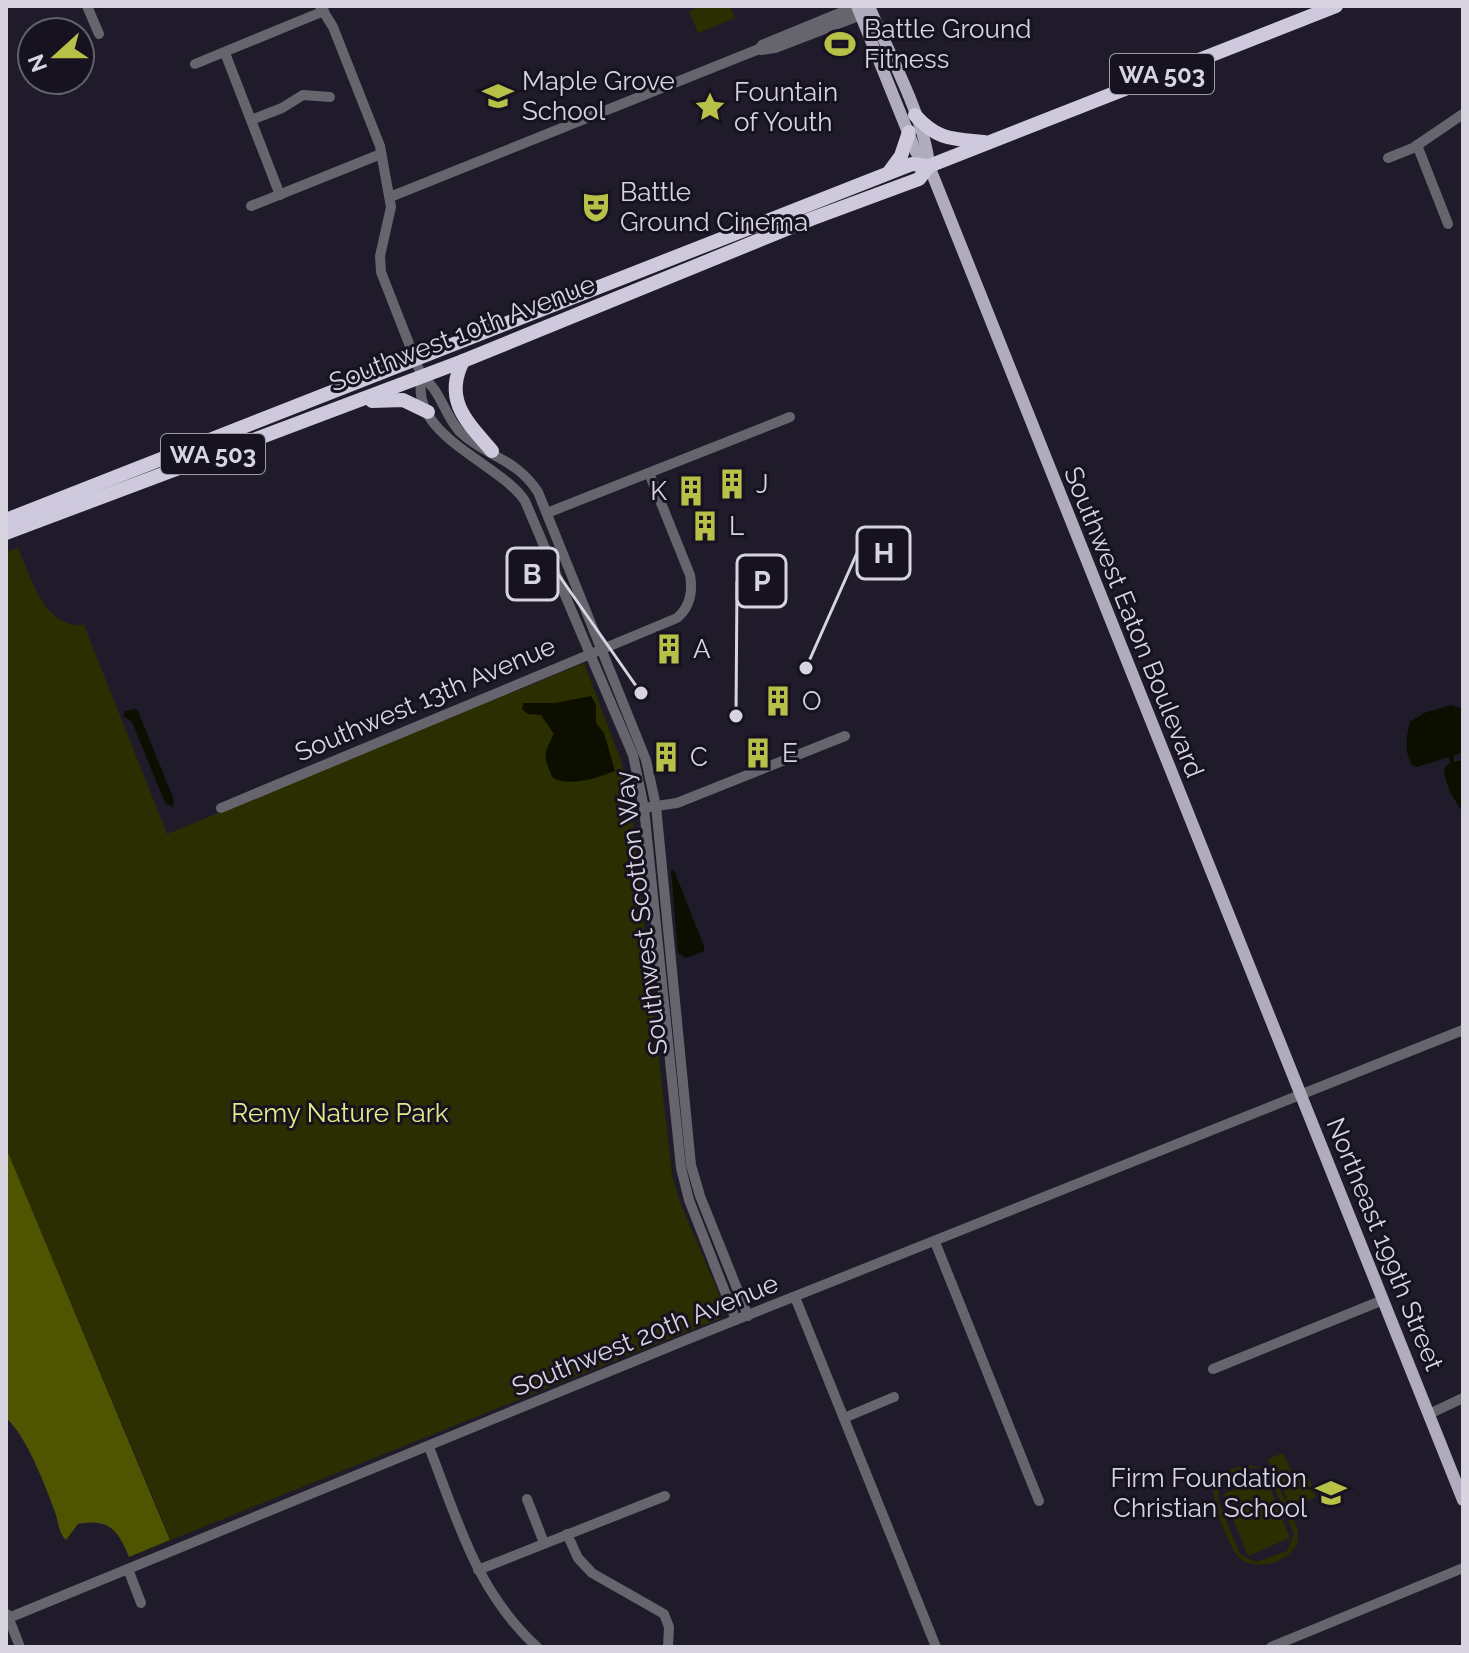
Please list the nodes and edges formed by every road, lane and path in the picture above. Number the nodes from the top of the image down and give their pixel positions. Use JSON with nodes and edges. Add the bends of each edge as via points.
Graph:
{"nodes":[{"id":1,"x":87,"y":6,"type":"edge"},
{"id":2,"x":1336,"y":6,"type":"edge"},
{"id":3,"x":322,"y":9,"type":"edge"},
{"id":4,"x":862,"y":9,"type":"edge"},
{"id":5,"x":99,"y":34,"type":"dead end"},
{"id":6,"x":225,"y":53,"type":"junction"},
{"id":7,"x":195,"y":64,"type":"dead end"},
{"id":8,"x":330,"y":97,"type":"dead end"},
{"id":9,"x":1463,"y":114,"type":"edge"},
{"id":10,"x":915,"y":115,"type":"junction"},
{"id":11,"x":251,"y":120,"type":"junction"},
{"id":12,"x":909,"y":132,"type":"junction"},
{"id":13,"x":988,"y":142,"type":"junction"},
{"id":14,"x":1417,"y":145,"type":"junction"},
{"id":15,"x":381,"y":154,"type":"junction"},
{"id":16,"x":1388,"y":158,"type":"dead end"},
{"id":17,"x":929,"y":166,"type":"junction"},
{"id":18,"x":889,"y":173,"type":"junction"},
{"id":19,"x":280,"y":195,"type":"junction"},
{"id":20,"x":390,"y":197,"type":"junction"},
{"id":21,"x":251,"y":206,"type":"dead end"},
{"id":22,"x":1448,"y":224,"type":"dead end"},
{"id":23,"x":414,"y":358,"type":"junction"},
{"id":24,"x":463,"y":361,"type":"junction"},
{"id":25,"x":422,"y":377,"type":"junction"},
{"id":26,"x":356,"y":401,"type":"junction"},
{"id":27,"x":428,"y":412,"type":"junction"},
{"id":28,"x":790,"y":417,"type":"dead end"},
{"id":29,"x":492,"y":451,"type":"junction"},
{"id":30,"x":649,"y":473,"type":"junction"},
{"id":31,"x":547,"y":513,"type":"junction"},
{"id":32,"x":6,"y":520,"type":"edge"},
{"id":33,"x":6,"y":533,"type":"edge"},
{"id":34,"x":602,"y":649,"type":"junction"},
{"id":35,"x":590,"y":654,"type":"junction"},
{"id":36,"x":845,"y":736,"type":"dead end"},
{"id":37,"x":650,"y":807,"type":"junction"},
{"id":38,"x":221,"y":808,"type":"dead end"},
{"id":39,"x":1462,"y":1032,"type":"edge"},
{"id":40,"x":1301,"y":1094,"type":"junction"},
{"id":41,"x":680,"y":1109,"type":"junction"},
{"id":42,"x":935,"y":1242,"type":"junction"},
{"id":43,"x":795,"y":1297,"type":"junction"},
{"id":44,"x":1383,"y":1300,"type":"junction"},
{"id":45,"x":748,"y":1316,"type":"junction"},
{"id":46,"x":736,"y":1320,"type":"junction"},
{"id":47,"x":1213,"y":1369,"type":"dead end"},
{"id":48,"x":894,"y":1397,"type":"dead end"},
{"id":49,"x":1463,"y":1398,"type":"edge"},
{"id":50,"x":1429,"y":1414,"type":"junction"},
{"id":51,"x":844,"y":1418,"type":"junction"},
{"id":52,"x":429,"y":1447,"type":"junction"},
{"id":53,"x":665,"y":1496,"type":"dead end"},
{"id":54,"x":527,"y":1499,"type":"dead end"},
{"id":55,"x":1463,"y":1500,"type":"edge"},
{"id":56,"x":1039,"y":1501,"type":"dead end"},
{"id":57,"x":567,"y":1534,"type":"junction"},
{"id":58,"x":544,"y":1543,"type":"junction"},
{"id":59,"x":1463,"y":1568,"type":"edge"},
{"id":60,"x":128,"y":1569,"type":"junction"},
{"id":61,"x":478,"y":1570,"type":"junction"},
{"id":62,"x":141,"y":1603,"type":"dead end"},
{"id":63,"x":7,"y":1616,"type":"edge"},
{"id":64,"x":20,"y":1647,"type":"edge"},
{"id":65,"x":537,"y":1647,"type":"edge"},
{"id":66,"x":668,"y":1647,"type":"edge"},
{"id":67,"x":936,"y":1647,"type":"edge"},
{"id":68,"x":1271,"y":1647,"type":"edge"}],
"edges":[{"from":1,"to":5,"type":"street"},
{"from":2,"to":13,"type":"highway","name":"Southwest 10th Avenue","number":"WA 503"},
{"from":3,"to":6,"type":"street"},
{"from":3,"to":15,"type":"street","name":"Southwest Scotton Way"},
{"from":4,"to":10,"type":"main road","name":"Southwest Eaton Boulevard","via":[[884,40]]},
{"from":4,"to":12,"type":"main road","name":"Southwest Eaton Boulevard"},
{"from":4,"to":20,"type":"street"},
{"from":6,"to":7,"type":"street"},
{"from":6,"to":11,"type":"street"},
{"from":8,"to":11,"type":"street","via":[[303,95]]},
{"from":9,"to":14,"type":"street"},
{"from":10,"to":13,"type":"highway","via":[[937,135]]},
{"from":10,"to":17,"type":"main road","name":"Southwest Eaton Boulevard"},
{"from":11,"to":19,"type":"street"},
{"from":12,"to":17,"type":"main road","name":"Southwest Eaton Boulevard","via":[[916,152]]},
{"from":12,"to":18,"type":"highway"},
{"from":13,"to":17,"type":"highway","name":"Southwest 10th Avenue","number":"WA 503"},
{"from":14,"to":16,"type":"street"},
{"from":14,"to":22,"type":"street"},
{"from":15,"to":19,"type":"street"},
{"from":15,"to":20,"type":"street","name":"Southwest Scotton Way"},
{"from":17,"to":18,"type":"highway","name":"Southwest 10th Avenue","number":"WA 503","via":[[912,164]]},
{"from":17,"to":24,"type":"highway","name":"Southwest 10th Avenue","number":"WA 503","via":[[919,179]]},
{"from":17,"to":40,"type":"main road","name":"Southwest Eaton Boulevard"},
{"from":18,"to":23,"type":"highway","name":"Southwest 10th Avenue","number":"WA 503"},
{"from":19,"to":21,"type":"street"},
{"from":20,"to":23,"type":"street","name":"Southwest Scotton Way","via":[[381,272]]},
{"from":23,"to":25,"type":"street","name":"Southwest Scotton Way"},
{"from":23,"to":32,"type":"highway","name":"Southwest 10th Avenue","number":"WA 503"},
{"from":24,"to":25,"type":"highway","name":"Southwest 10th Avenue","number":"WA 503"},
{"from":24,"to":29,"type":"highway","via":[[454,394],[465,419]]},
{"from":25,"to":26,"type":"highway","name":"Southwest 10th Avenue","number":"WA 503"},
{"from":25,"to":27,"type":"street","name":"Southwest Scotton Way","via":[[419,390]]},
{"from":25,"to":29,"type":"street","name":"Southwest Scotton Way","via":[[433,385],[461,432]]},
{"from":26,"to":27,"type":"highway","via":[[396,399]]},
{"from":26,"to":33,"type":"highway","name":"Southwest 10th Avenue","number":"WA 503"},
{"from":27,"to":35,"type":"street","name":"Southwest Scotton Way","via":[[456,446],[505,479],[525,501]]},
{"from":28,"to":30,"type":"street"},
{"from":29,"to":31,"type":"street","name":"Southwest Scotton Way","via":[[527,478]]},
{"from":30,"to":31,"type":"street"},
{"from":30,"to":34,"type":"street","name":"Southwest 13th Avenue","via":[[692,592],[677,618]]},
{"from":31,"to":34,"type":"street","name":"Southwest Scotton Way"},
{"from":34,"to":35,"type":"street","name":"Southwest 13th Avenue"},
{"from":34,"to":37,"type":"street","name":"Southwest Scotton Way","via":[[646,760]]},
{"from":35,"to":37,"type":"street","name":"Southwest Scotton Way"},
{"from":35,"to":38,"type":"street","name":"Southwest 13th Avenue"},
{"from":36,"to":37,"type":"street","via":[[677,803]]},
{"from":37,"to":41,"type":"street","name":"Southwest Scotton Way"},
{"from":39,"to":40,"type":"street","name":"Southwest 20th Avenue"},
{"from":40,"to":42,"type":"street","name":"Southwest 20th Avenue"},
{"from":40,"to":44,"type":"main road","name":"Northeast 199th Street"},
{"from":41,"to":45,"type":"street","name":"Southwest Scotton Way","via":[[693,1175]]},
{"from":41,"to":46,"type":"street","name":"Southwest Scotton Way","via":[[679,1159],[689,1200]]},
{"from":42,"to":43,"type":"street","name":"Southwest 20th Avenue"},
{"from":42,"to":56,"type":"street"},
{"from":43,"to":45,"type":"street","name":"Southwest 20th Avenue"},
{"from":43,"to":51,"type":"street"},
{"from":44,"to":47,"type":"street"},
{"from":44,"to":50,"type":"main road","name":"Northeast 199th Street"},
{"from":45,"to":46,"type":"street","name":"Southwest 20th Avenue"},
{"from":46,"to":52,"type":"street","name":"Southwest 20th Avenue"},
{"from":48,"to":51,"type":"street"},
{"from":49,"to":50,"type":"street"},
{"from":50,"to":55,"type":"main road","name":"Northeast 199th Street"},
{"from":51,"to":67,"type":"street"},
{"from":52,"to":60,"type":"street","name":"Southwest 20th Avenue"},
{"from":52,"to":61,"type":"street"},
{"from":53,"to":57,"type":"street"},
{"from":54,"to":58,"type":"street"},
{"from":57,"to":58,"type":"street"},
{"from":57,"to":66,"type":"street","via":[[592,1573],[660,1610],[669,1627]]},
{"from":58,"to":61,"type":"street"},
{"from":59,"to":68,"type":"street"},
{"from":60,"to":62,"type":"street"},
{"from":60,"to":63,"type":"street","name":"Southwest 20th Avenue"},
{"from":61,"to":65,"type":"street","via":[[500,1609]]},
{"from":63,"to":64,"type":"street"}]}
